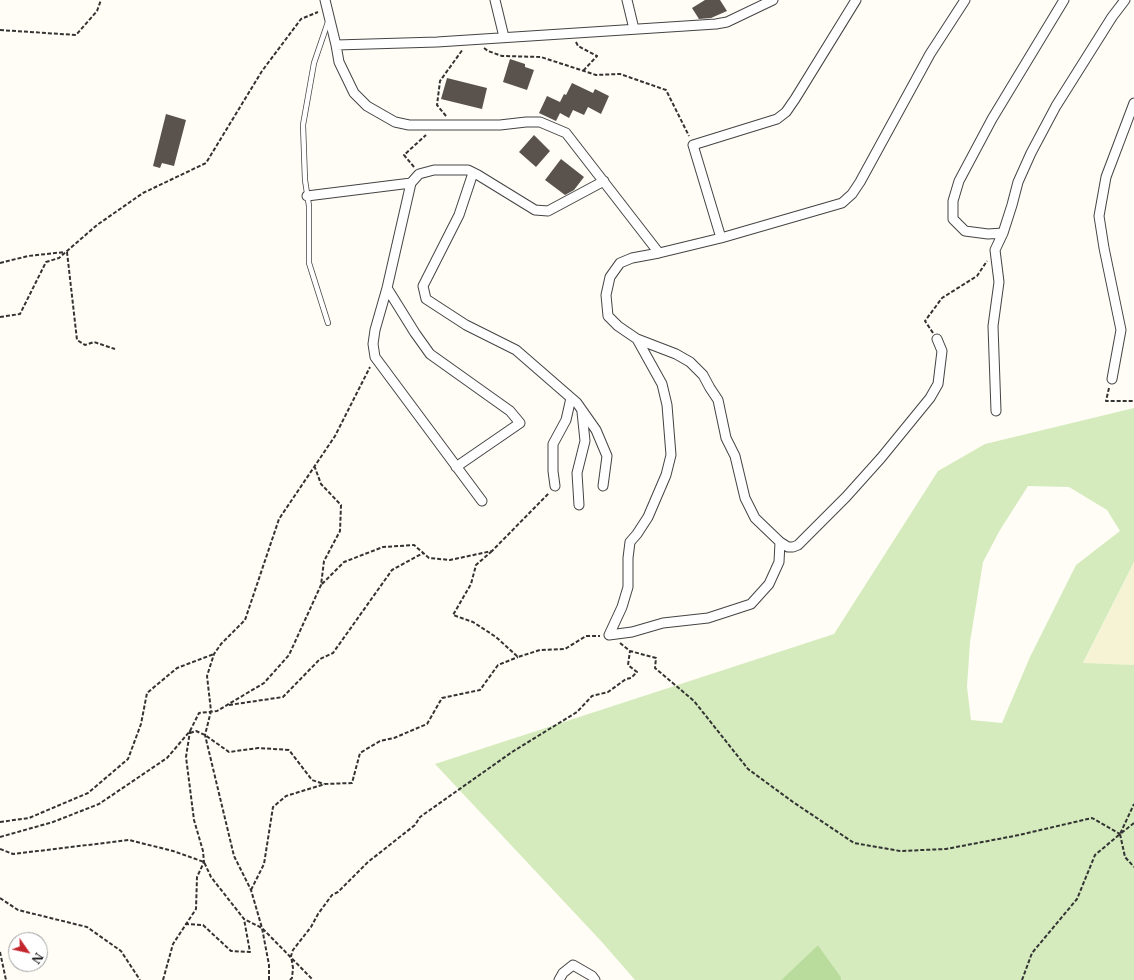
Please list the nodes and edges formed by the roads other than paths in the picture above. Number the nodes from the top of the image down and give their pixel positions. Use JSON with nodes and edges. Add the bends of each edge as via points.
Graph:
{"nodes":[{"id":1,"x":494,"y":0,"type":"edge"},
{"id":2,"x":627,"y":0,"type":"edge"},
{"id":3,"x":772,"y":0,"type":"edge"},
{"id":4,"x":856,"y":0,"type":"edge"},
{"id":5,"x":965,"y":0,"type":"edge"},
{"id":6,"x":1064,"y":0,"type":"edge"},
{"id":7,"x":1125,"y":0,"type":"edge"},
{"id":8,"x":326,"y":4,"type":"edge"},
{"id":9,"x":329,"y":18,"type":"junction"},
{"id":10,"x":634,"y":29,"type":"junction"},
{"id":11,"x":504,"y":37,"type":"junction"},
{"id":12,"x":336,"y":45,"type":"junction"},
{"id":13,"x":1134,"y":104,"type":"edge"},
{"id":14,"x":473,"y":173,"type":"junction"},
{"id":15,"x":604,"y":181,"type":"junction"},
{"id":16,"x":411,"y":182,"type":"junction"},
{"id":17,"x":307,"y":196,"type":"junction"},
{"id":18,"x":1003,"y":233,"type":"junction"},
{"id":19,"x":722,"y":238,"type":"junction"},
{"id":20,"x":659,"y":254,"type":"junction"},
{"id":21,"x":387,"y":288,"type":"junction"},
{"id":22,"x":328,"y":323,"type":"dead end"},
{"id":23,"x":637,"y":339,"type":"junction"},
{"id":24,"x":937,"y":339,"type":"road end"},
{"id":25,"x":1112,"y":379,"type":"road end"},
{"id":26,"x":571,"y":398,"type":"junction"},
{"id":27,"x":582,"y":410,"type":"junction"},
{"id":28,"x":996,"y":411,"type":"dead end"},
{"id":29,"x":456,"y":467,"type":"junction"},
{"id":30,"x":555,"y":486,"type":"road end"},
{"id":31,"x":603,"y":486,"type":"dead end"},
{"id":32,"x":482,"y":501,"type":"dead end"},
{"id":33,"x":579,"y":505,"type":"dead end"},
{"id":34,"x":780,"y":542,"type":"junction"},
{"id":35,"x":558,"y":980,"type":"edge"},
{"id":36,"x":595,"y":980,"type":"edge"}],
"edges":[{"from":1,"to":11,"type":"street"},
{"from":2,"to":10,"type":"street"},
{"from":3,"to":10,"type":"street","via":[[727,22]]},
{"from":4,"to":19,"type":"street","via":[[786,112],[777,119],[693,145]]},
{"from":5,"to":19,"type":"street","via":[[930,54],[852,194],[842,203]]},
{"from":6,"to":18,"type":"street","via":[[992,119],[959,181],[953,202],[953,219],[965,231]]},
{"from":7,"to":18,"type":"street","via":[[1056,106],[1031,153],[1018,182]]},
{"from":8,"to":9,"type":"street"},
{"from":9,"to":12,"type":"street"},
{"from":9,"to":17,"type":"lane","via":[[314,63],[303,125]]},
{"from":10,"to":11,"type":"street"},
{"from":11,"to":12,"type":"street"},
{"from":12,"to":15,"type":"street","via":[[339,62],[354,93],[367,106],[395,122],[409,125],[500,125],[540,122],[566,133]]},
{"from":13,"to":25,"type":"street","via":[[1106,177],[1100,216],[1121,330]]},
{"from":14,"to":15,"type":"street","via":[[535,210],[548,211]]},
{"from":14,"to":16,"type":"street","via":[[468,170],[434,170],[419,174]]},
{"from":14,"to":26,"type":"street","via":[[459,215],[423,286],[426,299],[466,325],[516,350]]},
{"from":15,"to":20,"type":"street"},
{"from":16,"to":17,"type":"street"},
{"from":16,"to":21,"type":"street"},
{"from":17,"to":22,"type":"lane","via":[[309,263]]},
{"from":18,"to":28,"type":"street","via":[[995,250],[999,282],[993,326]]},
{"from":19,"to":20,"type":"street"},
{"from":20,"to":23,"type":"street","via":[[632,258],[620,263],[610,277],[606,295],[608,316]]},
{"from":21,"to":29,"type":"street","via":[[375,330],[375,357]]},
{"from":21,"to":29,"type":"street","via":[[430,354],[510,411],[520,423]]},
{"from":23,"to":34,"type":"street","via":[[676,354],[690,362],[703,375],[718,400],[726,438],[735,456],[745,498],[755,518]]},
{"from":23,"to":34,"type":"street","via":[[662,384],[667,405],[671,454],[666,475],[648,517],[630,542],[628,586],[609,635],[664,623],[708,618],[751,604],[769,584],[779,562]]},
{"from":24,"to":34,"type":"street","via":[[942,351],[938,384],[930,398],[876,464],[798,545],[788,547]]},
{"from":26,"to":27,"type":"street"},
{"from":26,"to":30,"type":"street","via":[[566,420],[553,444]]},
{"from":27,"to":31,"type":"street","via":[[596,430],[607,456]]},
{"from":27,"to":33,"type":"street","via":[[584,440],[577,473]]},
{"from":29,"to":32,"type":"street"},
{"from":35,"to":36,"type":"street","via":[[573,966]]}]}
